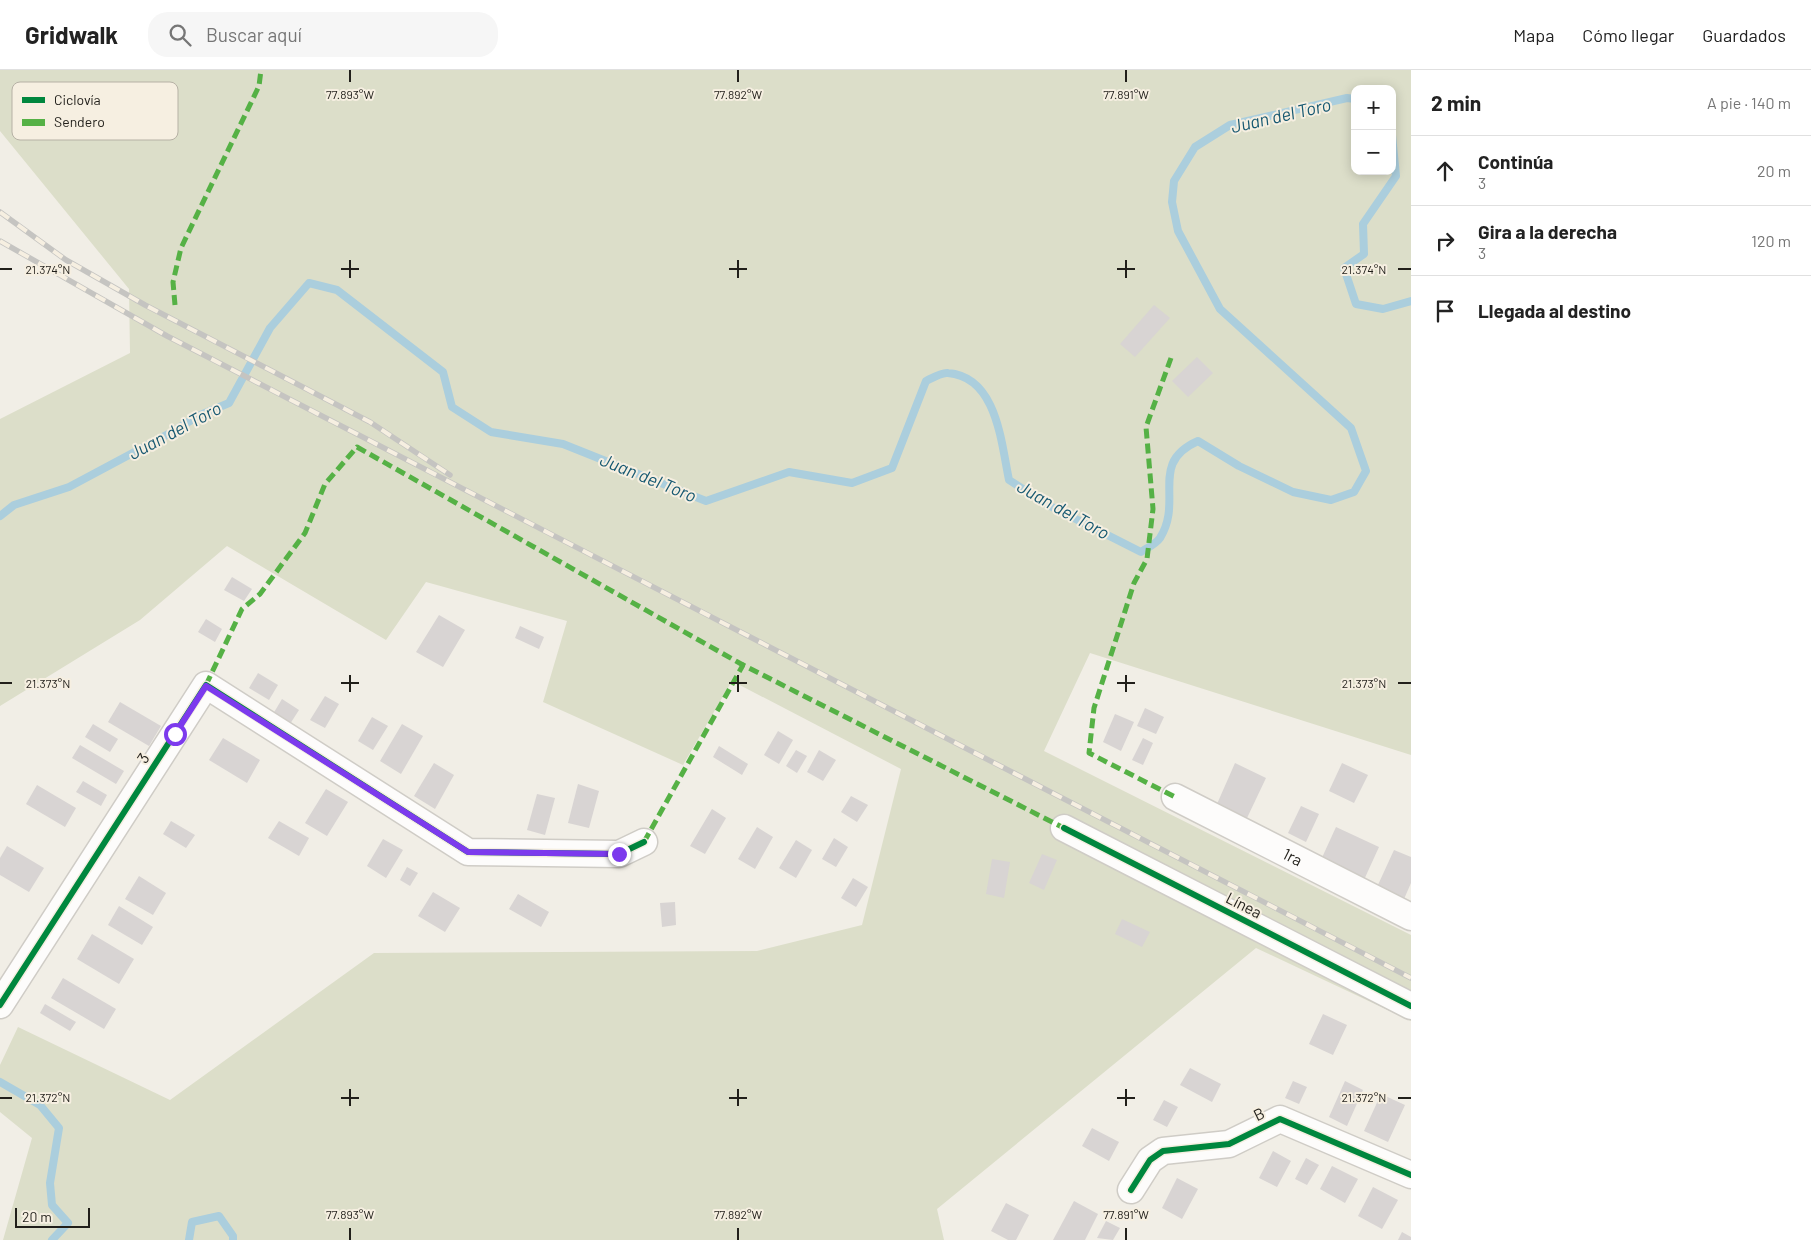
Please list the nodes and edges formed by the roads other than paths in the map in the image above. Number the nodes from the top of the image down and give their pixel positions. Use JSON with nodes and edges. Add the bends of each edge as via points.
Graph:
{"nodes":[{"id":1,"x":1175,"y":797,"type":"dead end"},
{"id":2,"x":1064,"y":828,"type":"dead end"},
{"id":3,"x":644,"y":842,"type":"dead end"},
{"id":4,"x":1411,"y":916,"type":"edge"},
{"id":5,"x":0,"y":1005,"type":"edge"},
{"id":6,"x":1411,"y":1006,"type":"edge"},
{"id":7,"x":1411,"y":1175,"type":"edge"},
{"id":8,"x":1131,"y":1190,"type":"dead end"}],
"edges":[{"from":1,"to":4,"type":"street","name":"1ra"},
{"from":2,"to":6,"type":"street","name":"Línea"},
{"from":3,"to":5,"type":"street","name":"3","via":[[619,854],[468,852],[206,686]]},
{"from":7,"to":8,"type":"street","name":"B","via":[[1280,1119],[1230,1144],[1163,1151],[1150,1160]]}]}
